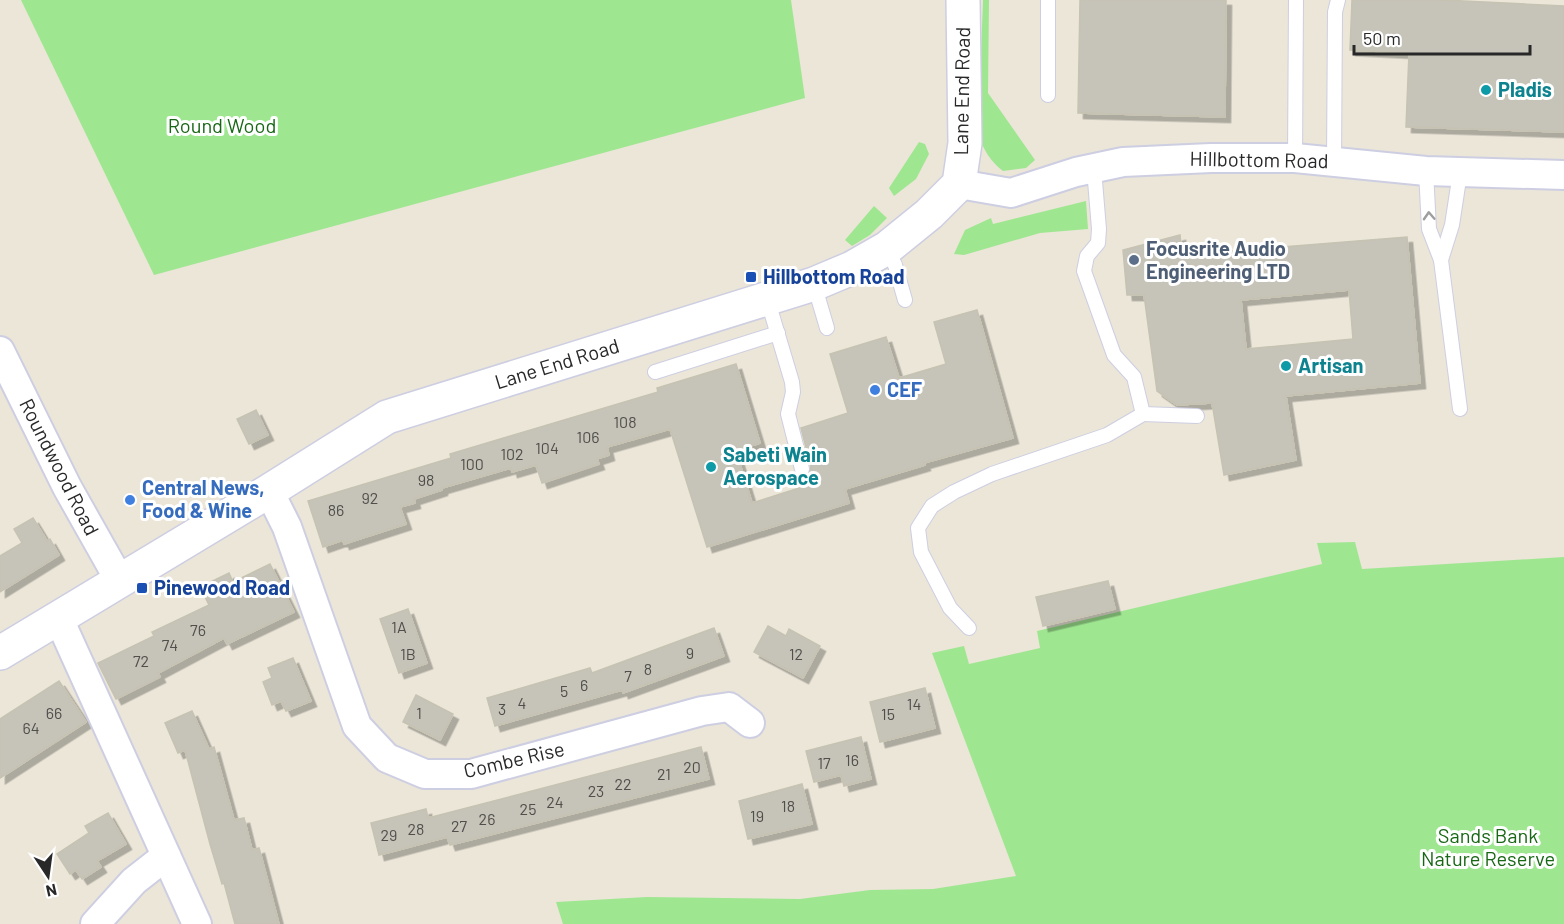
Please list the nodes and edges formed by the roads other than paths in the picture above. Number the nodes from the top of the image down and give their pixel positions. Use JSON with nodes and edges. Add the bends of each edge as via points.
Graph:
{"nodes":[{"id":1,"x":963,"y":0,"type":"edge"},
{"id":2,"x":1048,"y":0,"type":"edge"},
{"id":3,"x":1296,"y":0,"type":"edge"},
{"id":4,"x":1338,"y":0,"type":"edge"},
{"id":5,"x":1048,"y":95,"type":"dead end"},
{"id":6,"x":1295,"y":158,"type":"junction"},
{"id":7,"x":1334,"y":161,"type":"junction"},
{"id":8,"x":1094,"y":169,"type":"junction"},
{"id":9,"x":1426,"y":171,"type":"junction"},
{"id":10,"x":1460,"y":173,"type":"junction"},
{"id":11,"x":1564,"y":175,"type":"edge"},
{"id":12,"x":959,"y":184,"type":"junction"},
{"id":13,"x":886,"y":248,"type":"junction"},
{"id":14,"x":1441,"y":260,"type":"junction"},
{"id":15,"x":814,"y":284,"type":"junction"},
{"id":16,"x":767,"y":298,"type":"junction"},
{"id":17,"x":905,"y":300,"type":"dead end"},
{"id":18,"x":827,"y":328,"type":"dead end"},
{"id":19,"x":778,"y":333,"type":"junction"},
{"id":20,"x":0,"y":351,"type":"edge"},
{"id":21,"x":655,"y":372,"type":"dead end"},
{"id":22,"x":1460,"y":409,"type":"dead end"},
{"id":23,"x":1143,"y":414,"type":"junction"},
{"id":24,"x":1197,"y":416,"type":"dead end"},
{"id":25,"x":802,"y":469,"type":"dead end"},
{"id":26,"x":269,"y":491,"type":"junction"},
{"id":27,"x":120,"y":581,"type":"junction"},
{"id":28,"x":59,"y":619,"type":"junction"},
{"id":29,"x":969,"y":628,"type":"dead end"},
{"id":30,"x":0,"y":653,"type":"edge"},
{"id":31,"x":750,"y":723,"type":"dead end"},
{"id":32,"x":166,"y":856,"type":"junction"},
{"id":33,"x":95,"y":924,"type":"edge"},
{"id":34,"x":197,"y":924,"type":"edge"}],
"edges":[{"from":1,"to":12,"type":"street","name":"Lane End Road","via":[[965,143]]},
{"from":2,"to":5,"type":"lane"},
{"from":3,"to":6,"type":"lane"},
{"from":4,"to":7,"type":"lane"},
{"from":6,"to":7,"type":"street","name":"Hillbottom Road"},
{"from":6,"to":8,"type":"street","name":"Hillbottom Road","via":[[1123,162]]},
{"from":7,"to":9,"type":"street","name":"Hillbottom Road"},
{"from":8,"to":12,"type":"street","name":"Hillbottom Road","via":[[1011,193]]},
{"from":8,"to":23,"type":"lane","via":[[1098,243],[1087,256],[1084,271],[1114,355],[1134,377]]},
{"from":9,"to":10,"type":"street","name":"Hillbottom Road"},
{"from":14,"to":9,"type":"lane","one_way":true,"via":[[1430,229]]},
{"from":10,"to":11,"type":"street","name":"Hillbottom Road"},
{"from":10,"to":14,"type":"lane","via":[[1452,225]]},
{"from":12,"to":13,"type":"street","name":"Lane End Road"},
{"from":13,"to":15,"type":"street","name":"Lane End Road"},
{"from":13,"to":17,"type":"lane"},
{"from":14,"to":22,"type":"lane"},
{"from":15,"to":16,"type":"street","name":"Lane End Road"},
{"from":15,"to":18,"type":"lane"},
{"from":16,"to":19,"type":"lane"},
{"from":16,"to":26,"type":"street","name":"Lane End Road","via":[[387,417]]},
{"from":19,"to":21,"type":"lane"},
{"from":19,"to":25,"type":"lane","via":[[792,382],[788,414]]},
{"from":20,"to":27,"type":"street","name":"Roundwood Road","via":[[67,487]]},
{"from":23,"to":24,"type":"lane"},
{"from":23,"to":29,"type":"lane","via":[[1107,435],[992,474],[932,506],[918,528],[921,552],[950,608]]},
{"from":26,"to":27,"type":"street","name":"Lane End Road"},
{"from":26,"to":31,"type":"street","name":"Combe Rise","via":[[287,527],[357,726],[387,758],[424,774],[471,774],[702,711],[729,707]]},
{"from":27,"to":28,"type":"street","name":"Lane End Road"},
{"from":28,"to":30,"type":"street","name":"Lane End Road"},
{"from":28,"to":32,"type":"street"},
{"from":32,"to":33,"type":"street","via":[[134,881]]},
{"from":32,"to":34,"type":"street"}]}
